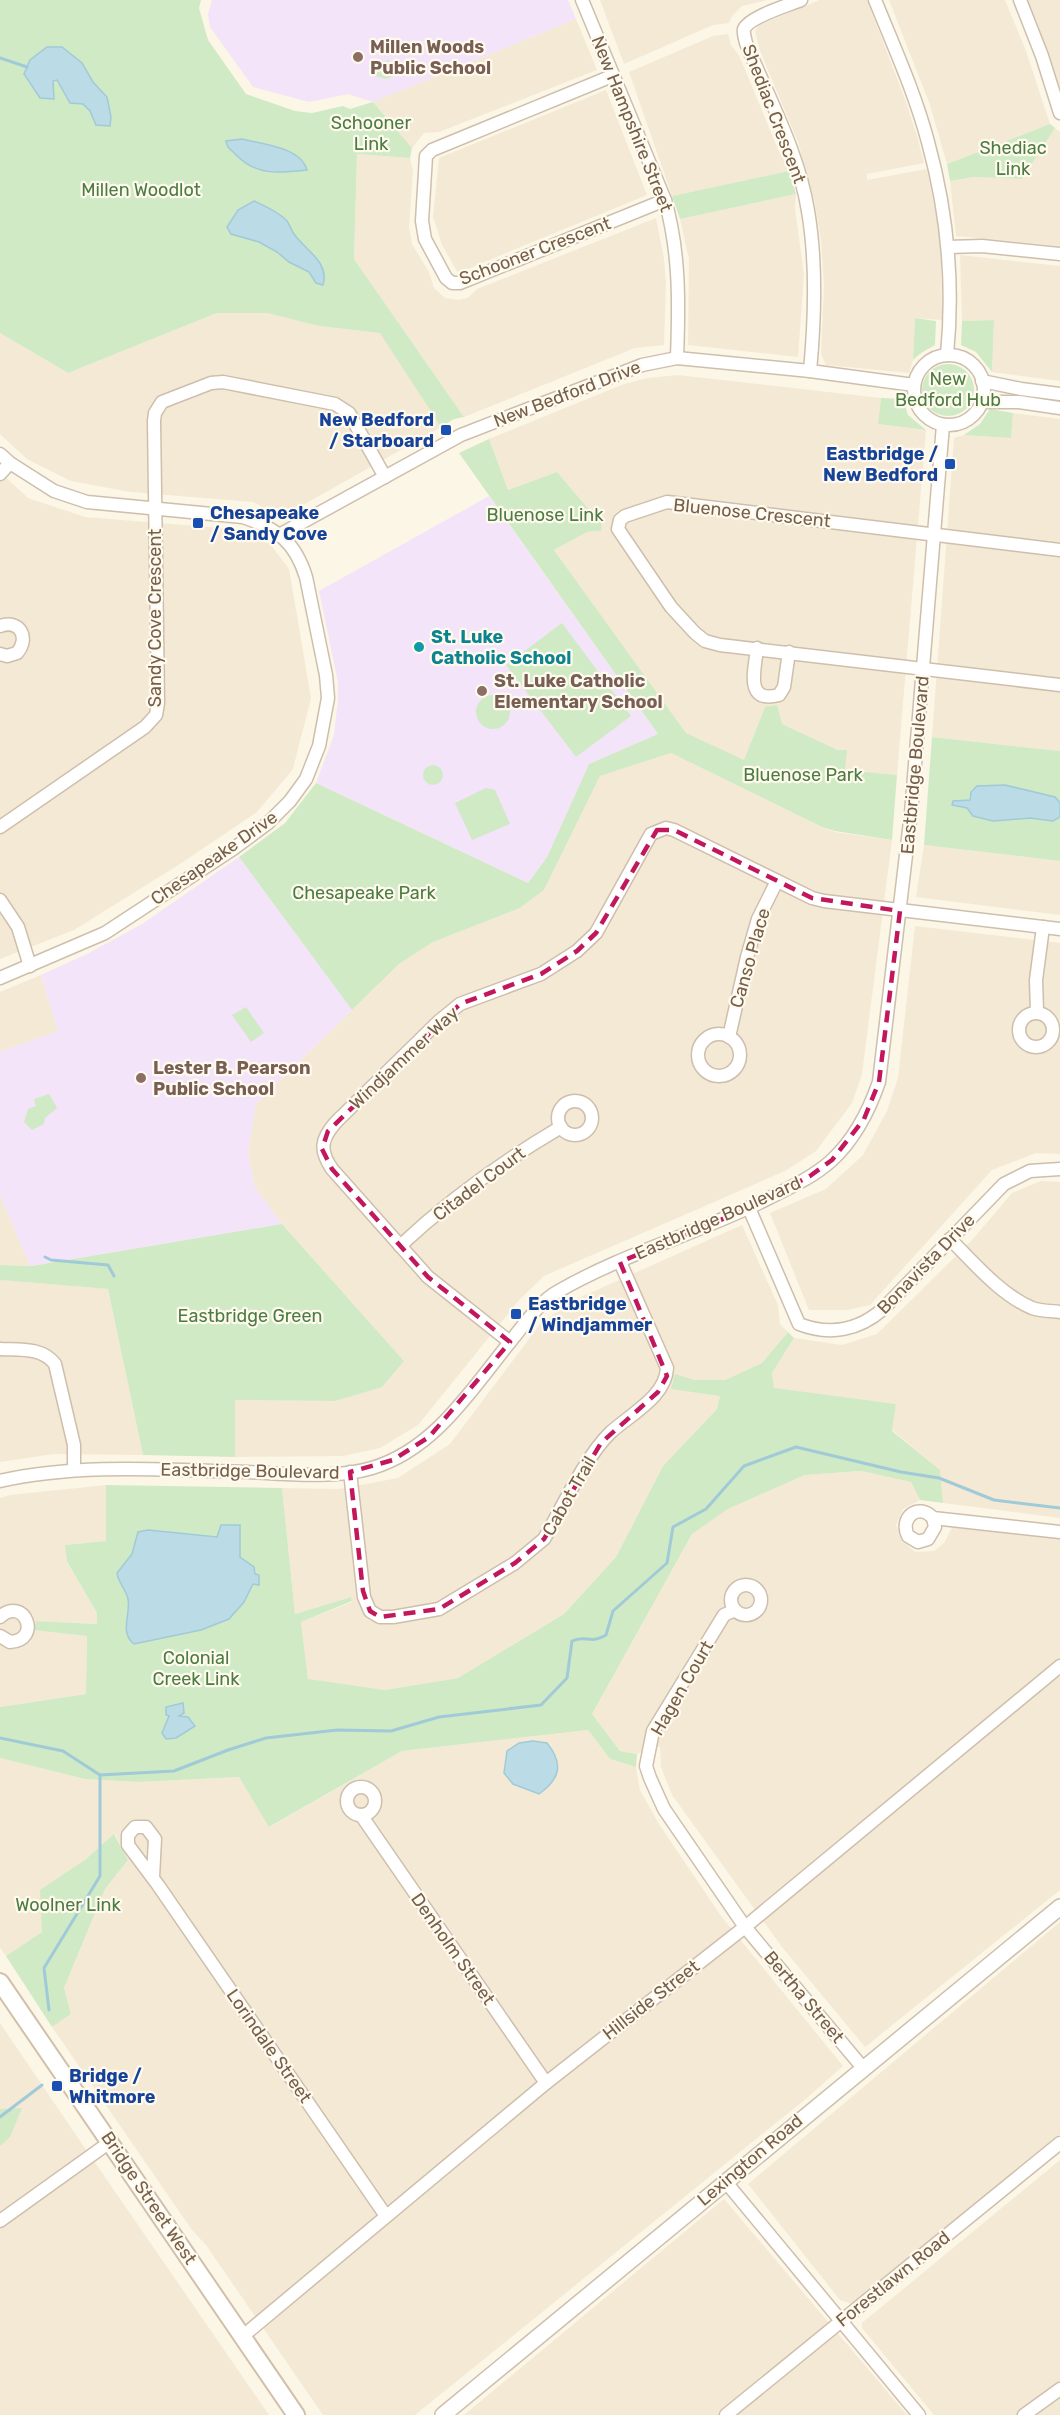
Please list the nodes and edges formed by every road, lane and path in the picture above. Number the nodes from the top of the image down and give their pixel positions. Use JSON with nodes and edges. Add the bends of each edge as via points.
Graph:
{"nodes":[{"id":1,"x":582,"y":0,"type":"edge"},
{"id":2,"x":801,"y":0,"type":"edge"},
{"id":3,"x":875,"y":0,"type":"edge"},
{"id":4,"x":1020,"y":0,"type":"edge"},
{"id":5,"x":612,"y":76,"type":"junction"},
{"id":6,"x":1060,"y":112,"type":"edge"},
{"id":7,"x":665,"y":200,"type":"junction"},
{"id":8,"x":948,"y":247,"type":"junction"},
{"id":9,"x":1060,"y":254,"type":"edge"},
{"id":10,"x":947,"y":355,"type":"junction"},
{"id":11,"x":677,"y":358,"type":"junction"},
{"id":12,"x":810,"y":371,"type":"junction"},
{"id":13,"x":982,"y":381,"type":"junction"},
{"id":14,"x":914,"y":386,"type":"junction"},
{"id":15,"x":1060,"y":394,"type":"edge"},
{"id":16,"x":982,"y":402,"type":"junction"},
{"id":17,"x":1060,"y":408,"type":"edge"},
{"id":18,"x":943,"y":425,"type":"junction"},
{"id":19,"x":0,"y":454,"type":"edge"},
{"id":20,"x":10,"y":463,"type":"junction"},
{"id":21,"x":0,"y":474,"type":"edge"},
{"id":22,"x":385,"y":477,"type":"junction"},
{"id":23,"x":156,"y":508,"type":"junction"},
{"id":24,"x":934,"y":533,"type":"junction"},
{"id":25,"x":281,"y":534,"type":"junction"},
{"id":26,"x":1060,"y":550,"type":"edge"},
{"id":27,"x":0,"y":626,"type":"edge"},
{"id":28,"x":757,"y":648,"type":"junction"},
{"id":29,"x":789,"y":651,"type":"junction"},
{"id":30,"x":0,"y":654,"type":"edge"},
{"id":31,"x":924,"y":667,"type":"junction"},
{"id":32,"x":1060,"y":685,"type":"edge"},
{"id":33,"x":0,"y":827,"type":"edge"},
{"id":34,"x":777,"y":881,"type":"junction"},
{"id":35,"x":0,"y":900,"type":"edge"},
{"id":36,"x":900,"y":911,"type":"junction"},
{"id":37,"x":1043,"y":927,"type":"junction"},
{"id":38,"x":1060,"y":929,"type":"edge"},
{"id":39,"x":30,"y":966,"type":"junction"},
{"id":40,"x":0,"y":978,"type":"edge"},
{"id":41,"x":1037,"y":1012,"type":"dead end"},
{"id":42,"x":729,"y":1037,"type":"dead end"},
{"id":43,"x":561,"y":1127,"type":"dead end"},
{"id":44,"x":1060,"y":1169,"type":"edge"},
{"id":45,"x":748,"y":1208,"type":"junction"},
{"id":46,"x":951,"y":1239,"type":"junction"},
{"id":47,"x":400,"y":1246,"type":"junction"},
{"id":48,"x":620,"y":1262,"type":"junction"},
{"id":49,"x":1060,"y":1312,"type":"edge"},
{"id":50,"x":510,"y":1342,"type":"junction"},
{"id":51,"x":0,"y":1349,"type":"edge"},
{"id":52,"x":74,"y":1470,"type":"junction"},
{"id":53,"x":350,"y":1472,"type":"junction"},
{"id":54,"x":0,"y":1481,"type":"edge"},
{"id":55,"x":933,"y":1518,"type":"dead end"},
{"id":56,"x":1060,"y":1532,"type":"edge"},
{"id":57,"x":735,"y":1610,"type":"dead end"},
{"id":58,"x":0,"y":1617,"type":"edge"},
{"id":59,"x":0,"y":1636,"type":"edge"},
{"id":60,"x":1060,"y":1666,"type":"edge"},
{"id":61,"x":361,"y":1815,"type":"dead end"},
{"id":62,"x":153,"y":1877,"type":"dead end"},
{"id":63,"x":1060,"y":1907,"type":"edge"},
{"id":64,"x":744,"y":1927,"type":"junction"},
{"id":65,"x":0,"y":1982,"type":"edge"},
{"id":66,"x":863,"y":2068,"type":"junction"},
{"id":67,"x":546,"y":2083,"type":"junction"},
{"id":68,"x":111,"y":2142,"type":"junction"},
{"id":69,"x":1060,"y":2143,"type":"edge"},
{"id":70,"x":725,"y":2181,"type":"junction"},
{"id":71,"x":386,"y":2216,"type":"junction"},
{"id":72,"x":0,"y":2221,"type":"edge"},
{"id":73,"x":841,"y":2322,"type":"junction"},
{"id":74,"x":243,"y":2336,"type":"junction"},
{"id":75,"x":1060,"y":2390,"type":"edge"},
{"id":76,"x":296,"y":2415,"type":"edge"},
{"id":77,"x":443,"y":2415,"type":"edge"},
{"id":78,"x":726,"y":2415,"type":"edge"},
{"id":79,"x":919,"y":2415,"type":"edge"},
{"id":80,"x":1024,"y":2415,"type":"edge"}],
"edges":[{"from":1,"to":5,"type":"street","name":"New Hampshire Street"},
{"from":2,"to":12,"type":"street","name":"Shediac Crescent","via":[[755,19],[743,31],[794,158],[808,210],[814,280]]},
{"from":3,"to":8,"type":"street","via":[[928,141]]},
{"from":4,"to":6,"type":"street"},
{"from":5,"to":7,"type":"street","name":"New Hampshire Street"},
{"from":5,"to":7,"type":"street","name":"Schooner Crescent","via":[[432,150],[426,156],[422,221],[425,239],[446,278],[459,283]]},
{"from":7,"to":11,"type":"street","name":"New Hampshire Street","via":[[679,280]]},
{"from":8,"to":9,"type":"street","via":[[982,246]]},
{"from":8,"to":10,"type":"street"},
{"from":10,"to":13,"type":"street","via":[[969,362]]},
{"from":10,"to":14,"type":"street","via":[[925,365]]},
{"from":11,"to":12,"type":"street","name":"New Bedford Drive"},
{"from":11,"to":22,"type":"street","name":"New Bedford Drive","via":[[642,364],[460,435]]},
{"from":12,"to":14,"type":"street","name":"New Bedford Drive"},
{"from":13,"to":15,"type":"street"},
{"from":13,"to":16,"type":"street"},
{"from":14,"to":18,"type":"street","via":[[919,410]]},
{"from":16,"to":17,"type":"street"},
{"from":16,"to":18,"type":"street","via":[[968,420]]},
{"from":18,"to":24,"type":"street","name":"Eastbridge Boulevard"},
{"from":19,"to":20,"type":"street","name":"Chesapeake Drive"},
{"from":20,"to":21,"type":"street"},
{"from":20,"to":23,"type":"street","name":"Chesapeake Drive","via":[[54,491],[87,502]]},
{"from":22,"to":23,"type":"street","via":[[354,420],[343,408],[325,401],[211,383],[169,397],[155,413]]},
{"from":22,"to":25,"type":"street","name":"New Bedford Drive"},
{"from":23,"to":25,"type":"street","name":"Chesapeake Drive","via":[[243,517]]},
{"from":23,"to":33,"type":"street","name":"Sandy Cove Crescent","via":[[156,715],[146,727]]},
{"from":24,"to":26,"type":"street"},
{"from":24,"to":28,"type":"street","name":"Bluenose Crescent","via":[[667,502],[620,520],[618,529],[671,607],[695,633],[720,645]]},
{"from":24,"to":31,"type":"street","name":"Eastbridge Boulevard"},
{"from":25,"to":39,"type":"street","name":"Chesapeake Drive","via":[[302,563],[326,675],[325,721],[306,779],[268,823],[214,862],[105,933]]},
{"from":27,"to":30,"type":"street","via":[[15,625],[23,633],[24,642],[17,653]]},
{"from":28,"to":29,"type":"street","name":"Bluenose Crescent"},
{"from":28,"to":29,"type":"street","via":[[753,685],[759,694],[769,698],[779,695],[784,687]]},
{"from":29,"to":31,"type":"street","name":"Bluenose Crescent"},
{"from":31,"to":32,"type":"street","name":"Bluenose Crescent"},
{"from":31,"to":36,"type":"street","name":"Eastbridge Boulevard"},
{"from":34,"to":36,"type":"street","name":"Windjammer Way","via":[[824,901]]},
{"from":34,"to":42,"type":"street","name":"Canso Place","via":[[758,919]]},
{"from":34,"to":47,"type":"street","name":"Windjammer Way","via":[[674,830],[657,830],[651,834],[596,933],[577,951],[542,974],[460,1004],[438,1022],[336,1122],[321,1149],[333,1169]]},
{"from":35,"to":39,"type":"street","via":[[18,927]]},
{"from":36,"to":37,"type":"street"},
{"from":36,"to":45,"type":"street","name":"Eastbridge Boulevard","via":[[879,1082],[864,1119],[832,1160]]},
{"from":37,"to":38,"type":"street"},
{"from":37,"to":41,"type":"street","via":[[1036,980]]},
{"from":39,"to":40,"type":"street","name":"Chesapeake Drive"},
{"from":43,"to":47,"type":"street","name":"Citadel Court","via":[[478,1181]]},
{"from":44,"to":46,"type":"street","name":"Bonavista Drive","via":[[1030,1171],[1004,1184]]},
{"from":45,"to":46,"type":"street","name":"Bonavista Drive","via":[[799,1324],[809,1328],[835,1330],[871,1320]]},
{"from":45,"to":48,"type":"street","name":"Eastbridge Boulevard"},
{"from":46,"to":49,"type":"street","via":[[1023,1304]]},
{"from":47,"to":50,"type":"street","name":"Windjammer Way","via":[[428,1277]]},
{"from":48,"to":50,"type":"street","name":"Eastbridge Boulevard","via":[[553,1294]]},
{"from":48,"to":53,"type":"street","name":"Cabot Trail","via":[[667,1368],[665,1381],[601,1443],[536,1548],[439,1609],[380,1617],[370,1611],[364,1597]]},
{"from":50,"to":53,"type":"street","name":"Eastbridge Boulevard","via":[[429,1437],[393,1460]]},
{"from":51,"to":52,"type":"street","via":[[36,1350],[48,1355],[55,1364],[74,1444]]},
{"from":52,"to":53,"type":"street","name":"Eastbridge Boulevard"},
{"from":52,"to":54,"type":"street","name":"Eastbridge Boulevard"},
{"from":55,"to":56,"type":"street"},
{"from":57,"to":64,"type":"street","name":"Hagen Court","via":[[724,1615],[653,1731],[646,1766],[664,1809]]},
{"from":58,"to":59,"type":"street","via":[[8,1611],[17,1612],[25,1617],[28,1629],[16,1642]]},
{"from":60,"to":64,"type":"street","name":"Hillside Street"},
{"from":61,"to":67,"type":"street","name":"Denholm Street"},
{"from":62,"to":71,"type":"street","name":"Lorindale Street"},
{"from":63,"to":66,"type":"street","name":"Lexington Road"},
{"from":64,"to":66,"type":"street","name":"Bertha Street"},
{"from":64,"to":67,"type":"street","name":"Hillside Street"},
{"from":65,"to":68,"type":"main road","name":"Bridge Street West"},
{"from":66,"to":70,"type":"street","name":"Lexington Road"},
{"from":67,"to":71,"type":"street","name":"Hillside Street"},
{"from":68,"to":72,"type":"street"},
{"from":68,"to":74,"type":"main road","name":"Bridge Street West"},
{"from":69,"to":73,"type":"street","name":"Forestlawn Road"},
{"from":70,"to":73,"type":"street"},
{"from":70,"to":77,"type":"street","name":"Lexington Road"},
{"from":71,"to":74,"type":"street","name":"Hillside Street"},
{"from":73,"to":78,"type":"street","name":"Forestlawn Road"},
{"from":73,"to":79,"type":"street"},
{"from":74,"to":76,"type":"main road","name":"Bridge Street West"},
{"from":75,"to":80,"type":"street"}]}
